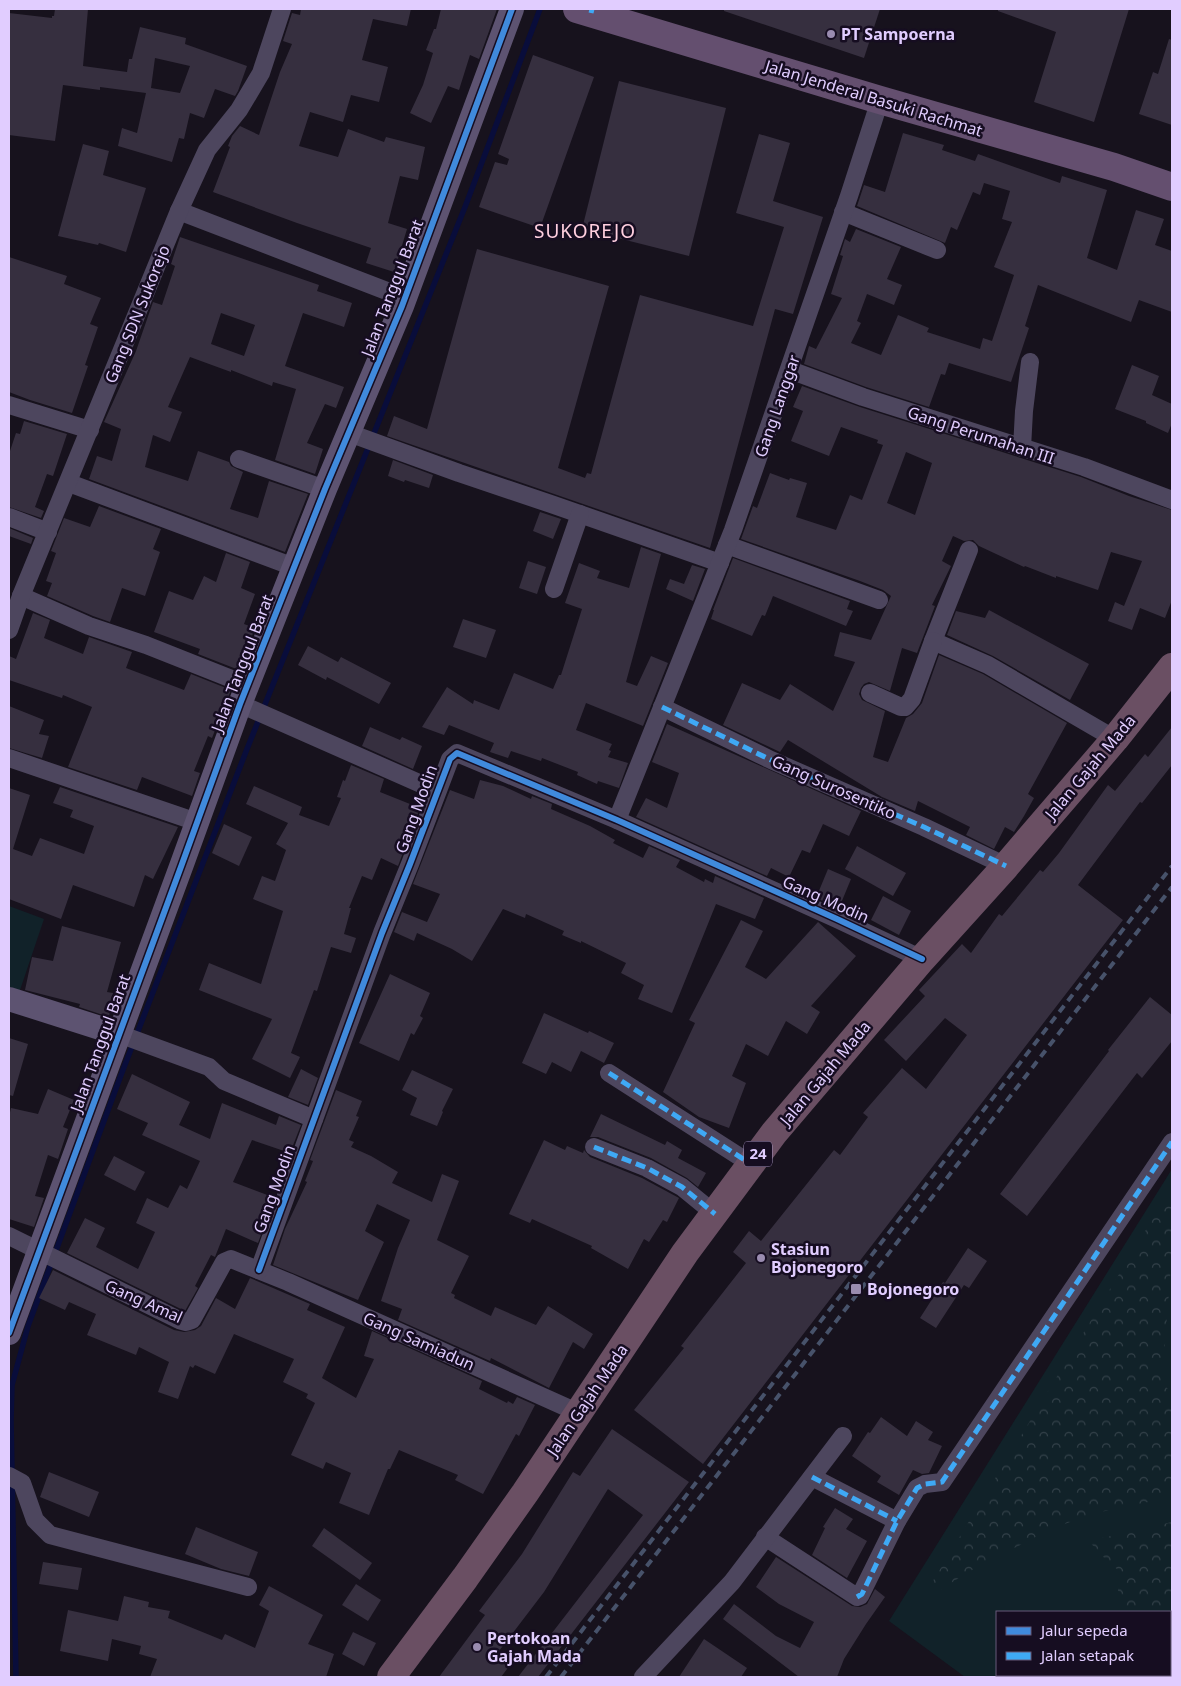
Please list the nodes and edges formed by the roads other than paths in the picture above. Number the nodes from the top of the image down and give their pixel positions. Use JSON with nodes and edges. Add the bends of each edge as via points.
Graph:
{"nodes":[{"id":1,"x":282,"y":9,"type":"edge"},
{"id":2,"x":512,"y":9,"type":"edge"},
{"id":3,"x":587,"y":10,"type":"edge"},
{"id":4,"x":880,"y":100,"type":"junction"},
{"id":5,"x":1172,"y":187,"type":"edge"},
{"id":6,"x":179,"y":211,"type":"junction"},
{"id":7,"x":843,"y":212,"type":"junction"},
{"id":8,"x":937,"y":250,"type":"dead end"},
{"id":9,"x":405,"y":298,"type":"junction"},
{"id":10,"x":1030,"y":362,"type":"dead end"},
{"id":11,"x":790,"y":370,"type":"junction"},
{"id":12,"x":9,"y":405,"type":"edge"},
{"id":13,"x":90,"y":430,"type":"junction"},
{"id":14,"x":359,"y":437,"type":"junction"},
{"id":15,"x":1022,"y":448,"type":"junction"},
{"id":16,"x":239,"y":460,"type":"dead end"},
{"id":17,"x":68,"y":482,"type":"junction"},
{"id":18,"x":325,"y":489,"type":"junction"},
{"id":19,"x":1172,"y":500,"type":"edge"},
{"id":20,"x":580,"y":514,"type":"junction"},
{"id":21,"x":9,"y":517,"type":"edge"},
{"id":22,"x":48,"y":532,"type":"junction"},
{"id":23,"x":727,"y":545,"type":"junction"},
{"id":24,"x":970,"y":550,"type":"dead end"},
{"id":25,"x":720,"y":563,"type":"junction"},
{"id":26,"x":294,"y":567,"type":"junction"},
{"id":27,"x":554,"y":589,"type":"dead end"},
{"id":28,"x":21,"y":596,"type":"junction"},
{"id":29,"x":879,"y":600,"type":"dead end"},
{"id":30,"x":9,"y":630,"type":"edge"},
{"id":31,"x":933,"y":641,"type":"junction"},
{"id":32,"x":1172,"y":667,"type":"edge"},
{"id":33,"x":870,"y":693,"type":"dead end"},
{"id":34,"x":246,"y":699,"type":"junction"},
{"id":35,"x":662,"y":707,"type":"junction"},
{"id":36,"x":1114,"y":739,"type":"junction"},
{"id":37,"x":9,"y":758,"type":"edge"},
{"id":38,"x":437,"y":791,"type":"junction"},
{"id":39,"x":617,"y":820,"type":"junction"},
{"id":40,"x":197,"y":822,"type":"junction"},
{"id":41,"x":1006,"y":866,"type":"junction"},
{"id":42,"x":922,"y":959,"type":"junction"},
{"id":43,"x":9,"y":998,"type":"edge"},
{"id":44,"x":119,"y":1034,"type":"junction"},
{"id":45,"x":610,"y":1072,"type":"dead end"},
{"id":46,"x":314,"y":1119,"type":"junction"},
{"id":47,"x":1172,"y":1142,"type":"edge"},
{"id":48,"x":594,"y":1147,"type":"dead end"},
{"id":49,"x":751,"y":1164,"type":"junction"},
{"id":50,"x":715,"y":1214,"type":"junction"},
{"id":51,"x":9,"y":1236,"type":"edge"},
{"id":52,"x":47,"y":1255,"type":"junction"},
{"id":53,"x":259,"y":1270,"type":"junction"},
{"id":54,"x":9,"y":1333,"type":"edge"},
{"id":55,"x":579,"y":1413,"type":"junction"},
{"id":56,"x":843,"y":1436,"type":"dead end"},
{"id":57,"x":812,"y":1477,"type":"junction"},
{"id":58,"x":16,"y":1479,"type":"edge"},
{"id":59,"x":896,"y":1521,"type":"junction"},
{"id":60,"x":765,"y":1537,"type":"junction"},
{"id":61,"x":248,"y":1587,"type":"dead end"},
{"id":62,"x":391,"y":1677,"type":"edge"},
{"id":63,"x":643,"y":1677,"type":"edge"}],
"edges":[{"from":1,"to":6,"type":"street","name":"Gang SDN Sukorejo","via":[[261,73],[239,110],[208,150]]},
{"from":2,"to":9,"type":"street","name":"Jalan Tanggul Barat"},
{"from":3,"to":4,"type":"main road","name":"Jalan Jenderal Basuki Rachmat"},
{"from":4,"to":5,"type":"main road","name":"Jalan Jenderal Basuki Rachmat"},
{"from":4,"to":7,"type":"street","name":"Gang Langgar"},
{"from":6,"to":9,"type":"street"},
{"from":6,"to":13,"type":"street","name":"Gang SDN Sukorejo"},
{"from":7,"to":8,"type":"street"},
{"from":7,"to":11,"type":"street","name":"Gang Langgar"},
{"from":9,"to":14,"type":"street","name":"Jalan Tanggul Barat"},
{"from":10,"to":15,"type":"street"},
{"from":11,"to":15,"type":"street","name":"Gang Perumahan III"},
{"from":11,"to":23,"type":"street","name":"Gang Langgar"},
{"from":12,"to":13,"type":"street"},
{"from":13,"to":17,"type":"street","name":"Gang SDN Sukorejo"},
{"from":14,"to":18,"type":"street","name":"Jalan Tanggul Barat"},
{"from":14,"to":20,"type":"street"},
{"from":15,"to":19,"type":"street","name":"Gang Perumahan III"},
{"from":16,"to":18,"type":"street"},
{"from":17,"to":22,"type":"street","name":"Gang SDN Sukorejo"},
{"from":17,"to":26,"type":"street"},
{"from":18,"to":26,"type":"street","name":"Jalan Tanggul Barat"},
{"from":20,"to":25,"type":"street"},
{"from":20,"to":27,"type":"street"},
{"from":21,"to":22,"type":"street"},
{"from":22,"to":28,"type":"street","name":"Gang SDN Sukorejo"},
{"from":23,"to":25,"type":"street","name":"Gang Langgar"},
{"from":23,"to":29,"type":"street"},
{"from":24,"to":31,"type":"street"},
{"from":25,"to":35,"type":"street","name":"Gang Langgar"},
{"from":26,"to":34,"type":"street","name":"Jalan Tanggul Barat"},
{"from":28,"to":30,"type":"street","name":"Gang SDN Sukorejo"},
{"from":28,"to":34,"type":"street","via":[[89,626],[146,645]]},
{"from":31,"to":33,"type":"street","via":[[912,699],[906,707]]},
{"from":31,"to":36,"type":"street","via":[[988,665]]},
{"from":32,"to":36,"type":"highway","name":"Jalan Gajah Mada","number":"24"},
{"from":34,"to":38,"type":"street","via":[[273,719]]},
{"from":34,"to":40,"type":"street","name":"Jalan Tanggul Barat"},
{"from":35,"to":39,"type":"street","name":"Gang Langgar"},
{"from":35,"to":41,"type":"street","name":"Gang Surosentiko"},
{"from":36,"to":41,"type":"highway","name":"Jalan Gajah Mada","number":"24"},
{"from":37,"to":40,"type":"street"},
{"from":38,"to":39,"type":"street","name":"Gang Modin","via":[[450,759],[457,753]]},
{"from":38,"to":46,"type":"street","name":"Gang Modin"},
{"from":39,"to":42,"type":"street","name":"Gang Modin"},
{"from":40,"to":44,"type":"street","name":"Jalan Tanggul Barat"},
{"from":41,"to":42,"type":"highway","name":"Jalan Gajah Mada","number":"24"},
{"from":42,"to":49,"type":"highway","name":"Jalan Gajah Mada","number":"24"},
{"from":43,"to":44,"type":"street"},
{"from":44,"to":46,"type":"street","via":[[209,1067],[224,1080]]},
{"from":44,"to":52,"type":"street","name":"Jalan Tanggul Barat"},
{"from":45,"to":49,"type":"street"},
{"from":46,"to":53,"type":"street","name":"Gang Modin"},
{"from":47,"to":59,"type":"street","via":[[942,1482],[917,1488]]},
{"from":48,"to":50,"type":"street","via":[[647,1168],[682,1187]]},
{"from":49,"to":50,"type":"highway","name":"Jalan Gajah Mada","number":"24"},
{"from":50,"to":55,"type":"highway","name":"Jalan Gajah Mada","number":"24"},
{"from":51,"to":52,"type":"street","name":"Gang Amal"},
{"from":52,"to":53,"type":"street","name":"Gang Amal","via":[[186,1322],[192,1320],[224,1262],[231,1259]]},
{"from":52,"to":54,"type":"street","name":"Jalan Tanggul Barat"},
{"from":53,"to":55,"type":"street","name":"Gang Samiadun"},
{"from":55,"to":62,"type":"highway","name":"Jalan Gajah Mada","number":"24","via":[[465,1578]]},
{"from":56,"to":57,"type":"street"},
{"from":57,"to":59,"type":"street"},
{"from":57,"to":60,"type":"street"},
{"from":58,"to":61,"type":"street","via":[[35,1520],[50,1535]]},
{"from":59,"to":60,"type":"street","via":[[862,1594],[857,1597]]},
{"from":60,"to":63,"type":"street","via":[[732,1582]]}]}
